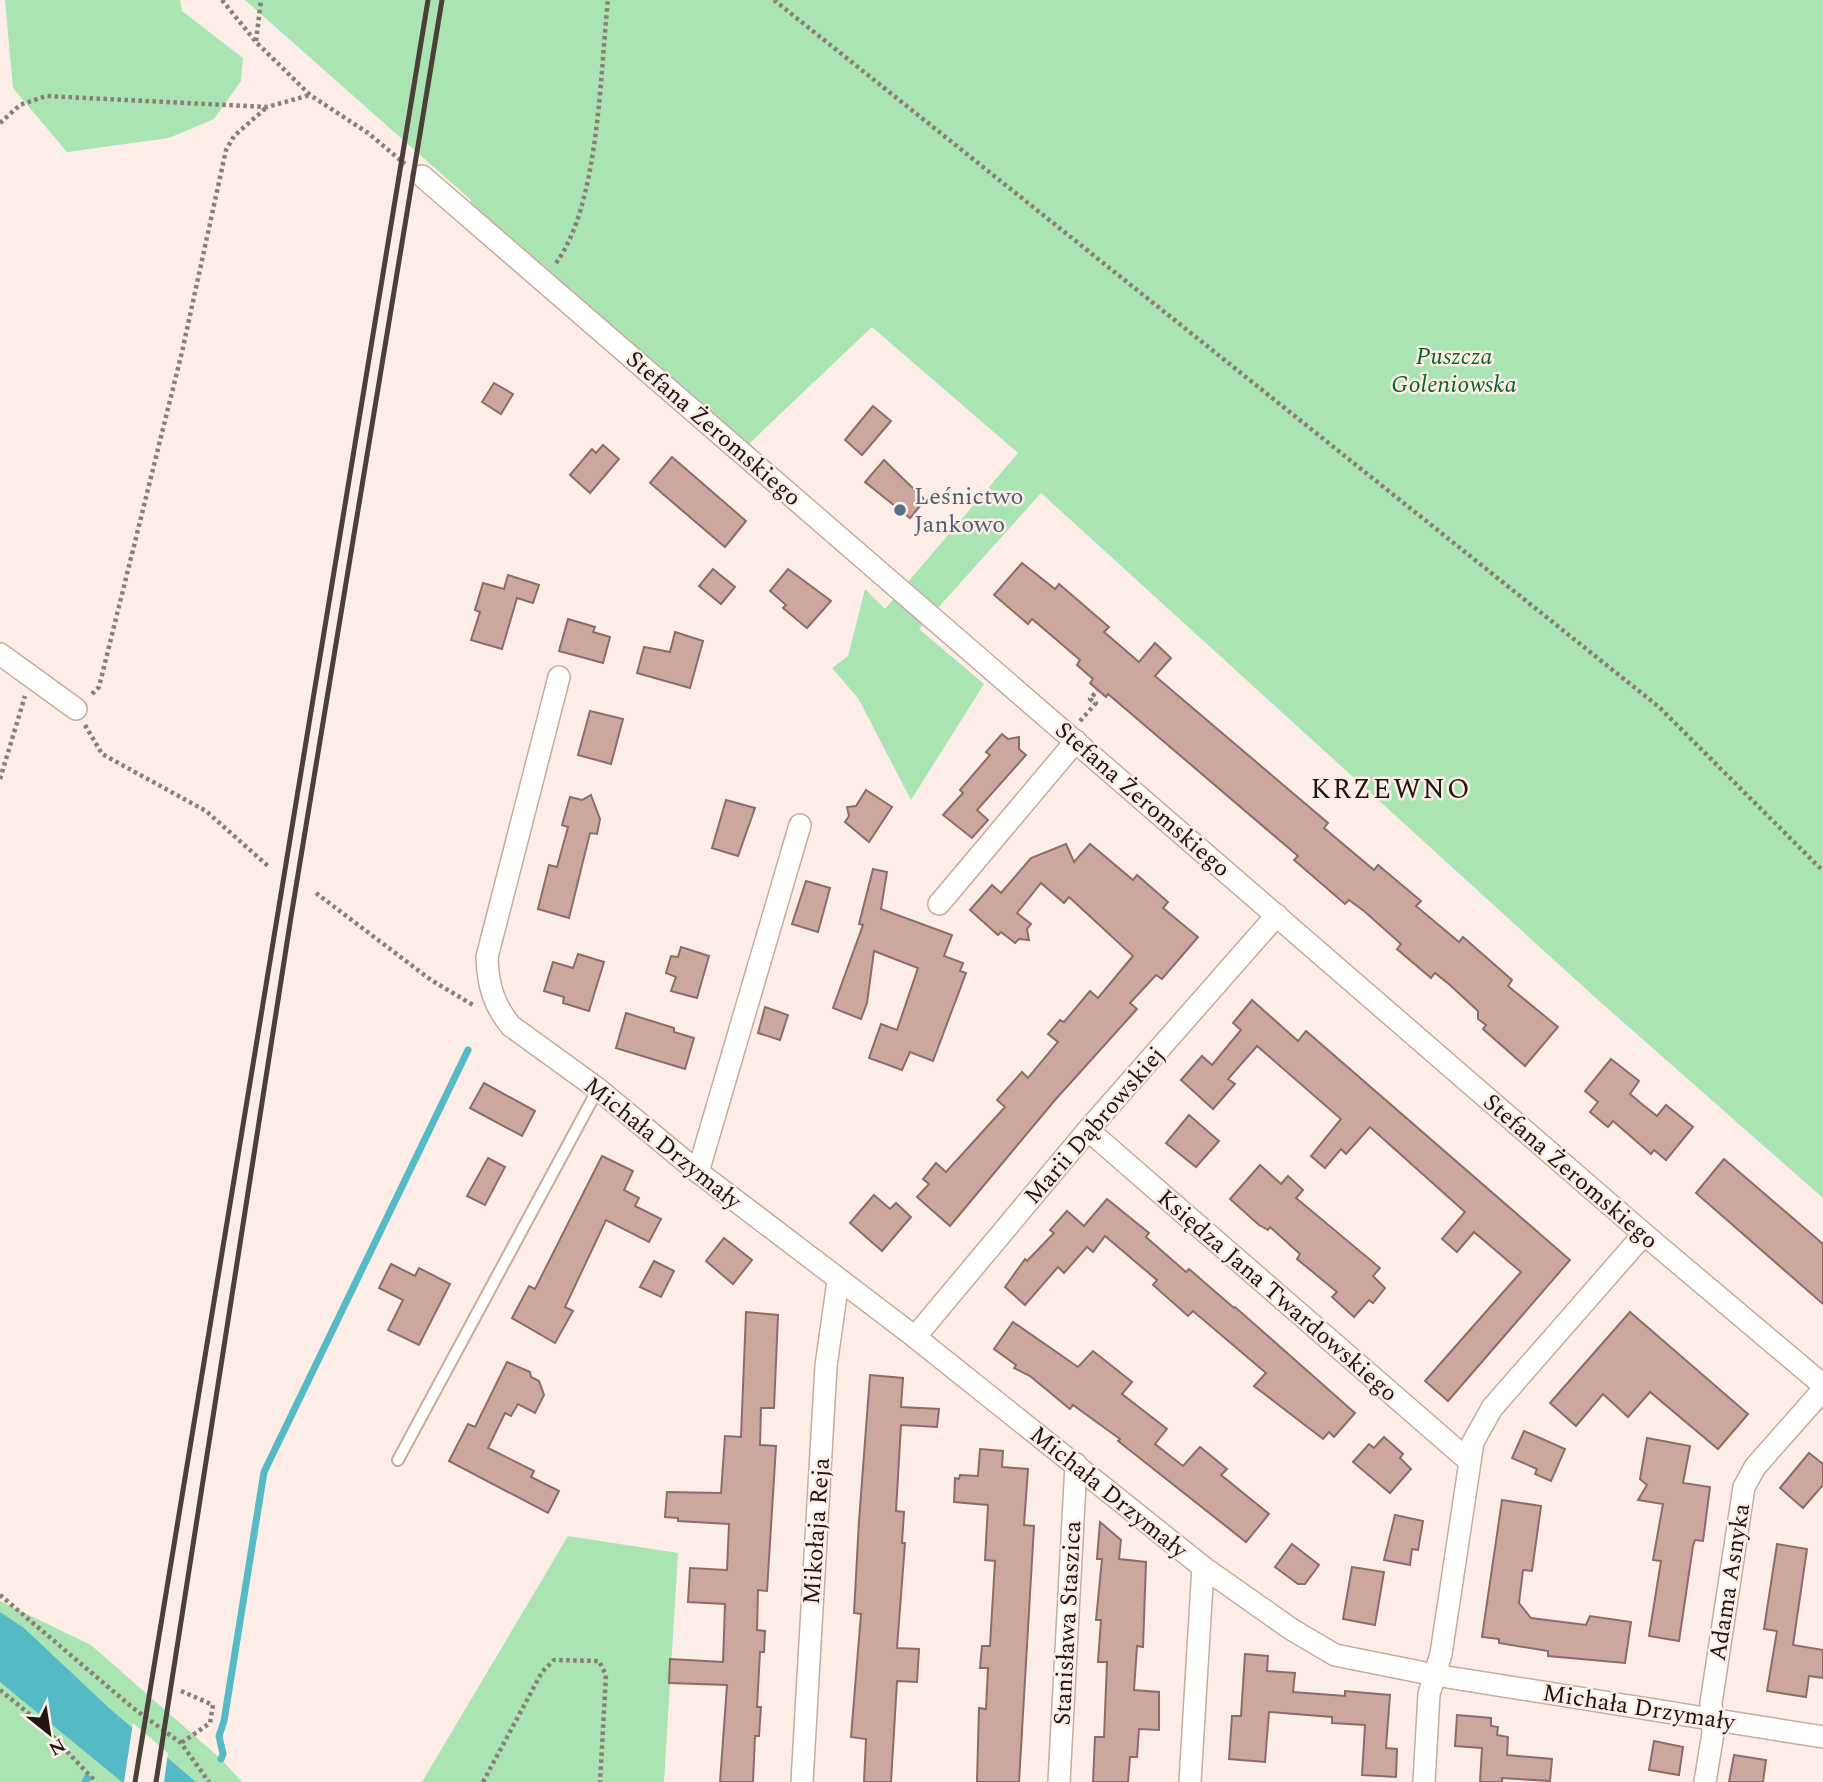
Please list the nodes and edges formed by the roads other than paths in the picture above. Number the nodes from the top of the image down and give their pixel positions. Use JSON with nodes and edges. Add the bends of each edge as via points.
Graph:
{"nodes":[{"id":1,"x":422,"y":176,"type":"road end"},
{"id":2,"x":0,"y":653,"type":"edge"},
{"id":3,"x":559,"y":677,"type":"dead end"},
{"id":4,"x":76,"y":709,"type":"road end"},
{"id":5,"x":1076,"y":741,"type":"junction"},
{"id":6,"x":800,"y":825,"type":"dead end"},
{"id":7,"x":939,"y":904,"type":"dead end"},
{"id":8,"x":1277,"y":915,"type":"junction"},
{"id":9,"x":598,"y":1089,"type":"junction"},
{"id":10,"x":1088,"y":1130,"type":"junction"},
{"id":11,"x":698,"y":1172,"type":"junction"},
{"id":12,"x":1644,"y":1234,"type":"junction"},
{"id":13,"x":838,"y":1281,"type":"junction"},
{"id":14,"x":915,"y":1337,"type":"junction"},
{"id":15,"x":1823,"y":1388,"type":"edge"},
{"id":16,"x":398,"y":1460,"type":"dead end"},
{"id":17,"x":1468,"y":1460,"type":"junction"},
{"id":18,"x":1076,"y":1464,"type":"junction"},
{"id":19,"x":1203,"y":1567,"type":"junction"},
{"id":20,"x":1435,"y":1675,"type":"junction"},
{"id":21,"x":1712,"y":1718,"type":"junction"},
{"id":22,"x":1823,"y":1737,"type":"edge"},
{"id":23,"x":802,"y":1782,"type":"edge"},
{"id":24,"x":1059,"y":1782,"type":"edge"},
{"id":25,"x":1191,"y":1782,"type":"edge"},
{"id":26,"x":1424,"y":1782,"type":"edge"},
{"id":27,"x":1704,"y":1782,"type":"edge"}],
"edges":[{"from":1,"to":5,"type":"street","name":"Stefana Żeromskiego"},
{"from":2,"to":4,"type":"street"},
{"from":3,"to":9,"type":"street","name":"Michała Drzymały","via":[[487,957],[488,984],[511,1026]]},
{"from":5,"to":7,"type":"street"},
{"from":5,"to":8,"type":"street","name":"Stefana Żeromskiego"},
{"from":6,"to":11,"type":"street"},
{"from":8,"to":10,"type":"street","name":"Marii Dąbrowskiej"},
{"from":8,"to":12,"type":"street","name":"Stefana Żeromskiego"},
{"from":9,"to":11,"type":"street","name":"Michała Drzymały"},
{"from":9,"to":16,"type":"lane"},
{"from":10,"to":14,"type":"street","name":"Marii Dąbrowskiej"},
{"from":10,"to":17,"type":"street","name":"Księdza Jana Twardowskiego"},
{"from":11,"to":13,"type":"street","name":"Michała Drzymały"},
{"from":12,"to":15,"type":"street","name":"Stefana Żeromskiego"},
{"from":12,"to":17,"type":"street","via":[[1492,1408]]},
{"from":13,"to":14,"type":"street","name":"Michała Drzymały"},
{"from":13,"to":23,"type":"street","name":"Mikołaja Reja","via":[[827,1366]]},
{"from":14,"to":18,"type":"street","name":"Michała Drzymały"},
{"from":15,"to":21,"type":"street","name":"Adama Asnyka","via":[[1755,1467],[1744,1487]]},
{"from":17,"to":20,"type":"street"},
{"from":18,"to":19,"type":"street","name":"Michała Drzymały"},
{"from":18,"to":24,"type":"street","name":"Stanisława Staszica"},
{"from":19,"to":20,"type":"street","name":"Michała Drzymały","via":[[1335,1656]]},
{"from":19,"to":25,"type":"street"},
{"from":20,"to":21,"type":"street","name":"Michała Drzymały"},
{"from":20,"to":26,"type":"street","via":[[1429,1694]]},
{"from":21,"to":22,"type":"street","name":"Michała Drzymały"},
{"from":21,"to":27,"type":"street","name":"Adama Asnyka"}]}
